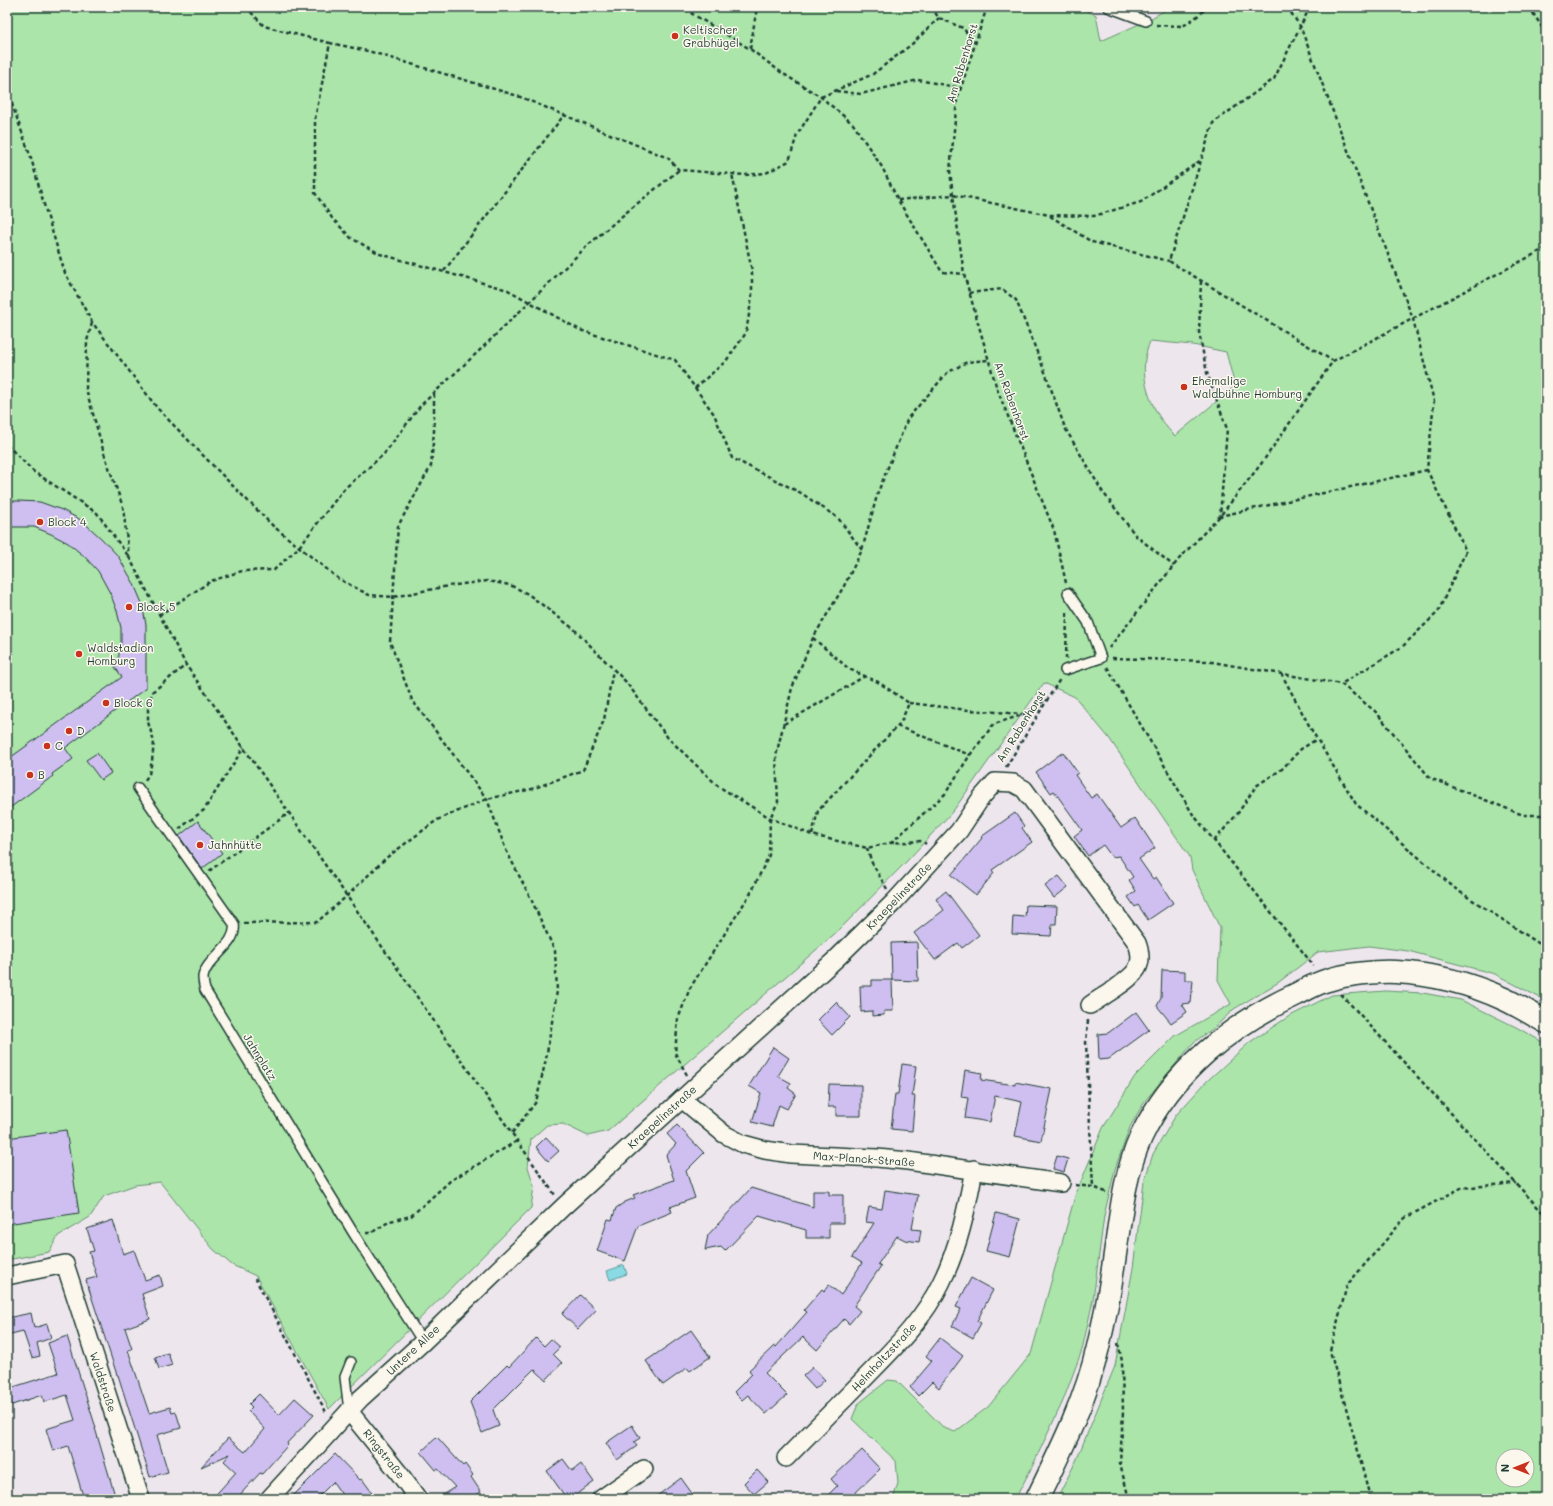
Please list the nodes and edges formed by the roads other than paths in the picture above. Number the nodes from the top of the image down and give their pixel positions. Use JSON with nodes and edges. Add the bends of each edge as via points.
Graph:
{"nodes":[{"id":1,"x":1108,"y":7,"type":"edge"},
{"id":2,"x":1146,"y":21,"type":"road end"},
{"id":3,"x":1068,"y":593,"type":"road end"},
{"id":4,"x":1065,"y":670,"type":"road end"},
{"id":5,"x":138,"y":788,"type":"road end"},
{"id":6,"x":1090,"y":1005,"type":"road end"},
{"id":7,"x":1546,"y":1022,"type":"edge"},
{"id":8,"x":688,"y":1093,"type":"junction"},
{"id":9,"x":974,"y":1169,"type":"junction"},
{"id":10,"x":1061,"y":1183,"type":"road end"},
{"id":11,"x":563,"y":1207,"type":"joint"},
{"id":12,"x":7,"y":1276,"type":"edge"},
{"id":13,"x":423,"y":1342,"type":"junction"},
{"id":14,"x":351,"y":1362,"type":"dead end"},
{"id":15,"x":349,"y":1411,"type":"junction"},
{"id":16,"x":786,"y":1458,"type":"dead end"},
{"id":17,"x":644,"y":1470,"type":"dead end"},
{"id":18,"x":141,"y":1499,"type":"edge"},
{"id":19,"x":269,"y":1499,"type":"edge"},
{"id":20,"x":418,"y":1499,"type":"edge"},
{"id":21,"x":602,"y":1499,"type":"edge"},
{"id":22,"x":1037,"y":1499,"type":"edge"}],
"edges":[{"from":1,"to":2,"type":"lane"},
{"from":3,"to":4,"type":"lane","via":[[1088,622],[1101,658]]},
{"from":5,"to":13,"type":"lane","name":"Jahnplatz","via":[[234,924],[233,937],[205,970],[205,990]]},
{"from":6,"to":8,"type":"street","name":"Kraepelinstraße","via":[[1132,976],[1141,960],[1137,943],[1024,789],[1013,783],[995,782],[959,831],[894,902],[837,958]]},
{"from":7,"to":22,"type":"street","via":[[1505,1000],[1464,984],[1395,972],[1364,973],[1328,980],[1282,1001],[1245,1022],[1200,1057],[1156,1109],[1130,1165],[1122,1198],[1115,1256],[1098,1348],[1068,1433]]},
{"from":8,"to":9,"type":"street","name":"Max-Planck-Straße","via":[[724,1134],[743,1144],[791,1154],[877,1158]]},
{"from":8,"to":11,"type":"street","name":"Kraepelinstraße"},
{"from":9,"to":10,"type":"street","name":"Max-Planck-Straße"},
{"from":9,"to":16,"type":"street","name":"Helmholtzstraße","via":[[957,1246],[941,1284],[922,1316],[899,1344]]},
{"from":11,"to":13,"type":"street","name":"Untere Allee"},
{"from":12,"to":18,"type":"street","name":"Waldstraße","via":[[64,1264]]},
{"from":13,"to":15,"type":"street","name":"Untere Allee"},
{"from":14,"to":15,"type":"lane","via":[[345,1377]]},
{"from":15,"to":19,"type":"street","name":"Untere Allee"},
{"from":15,"to":20,"type":"street","name":"Ringstraße"},
{"from":17,"to":21,"type":"street"}]}
